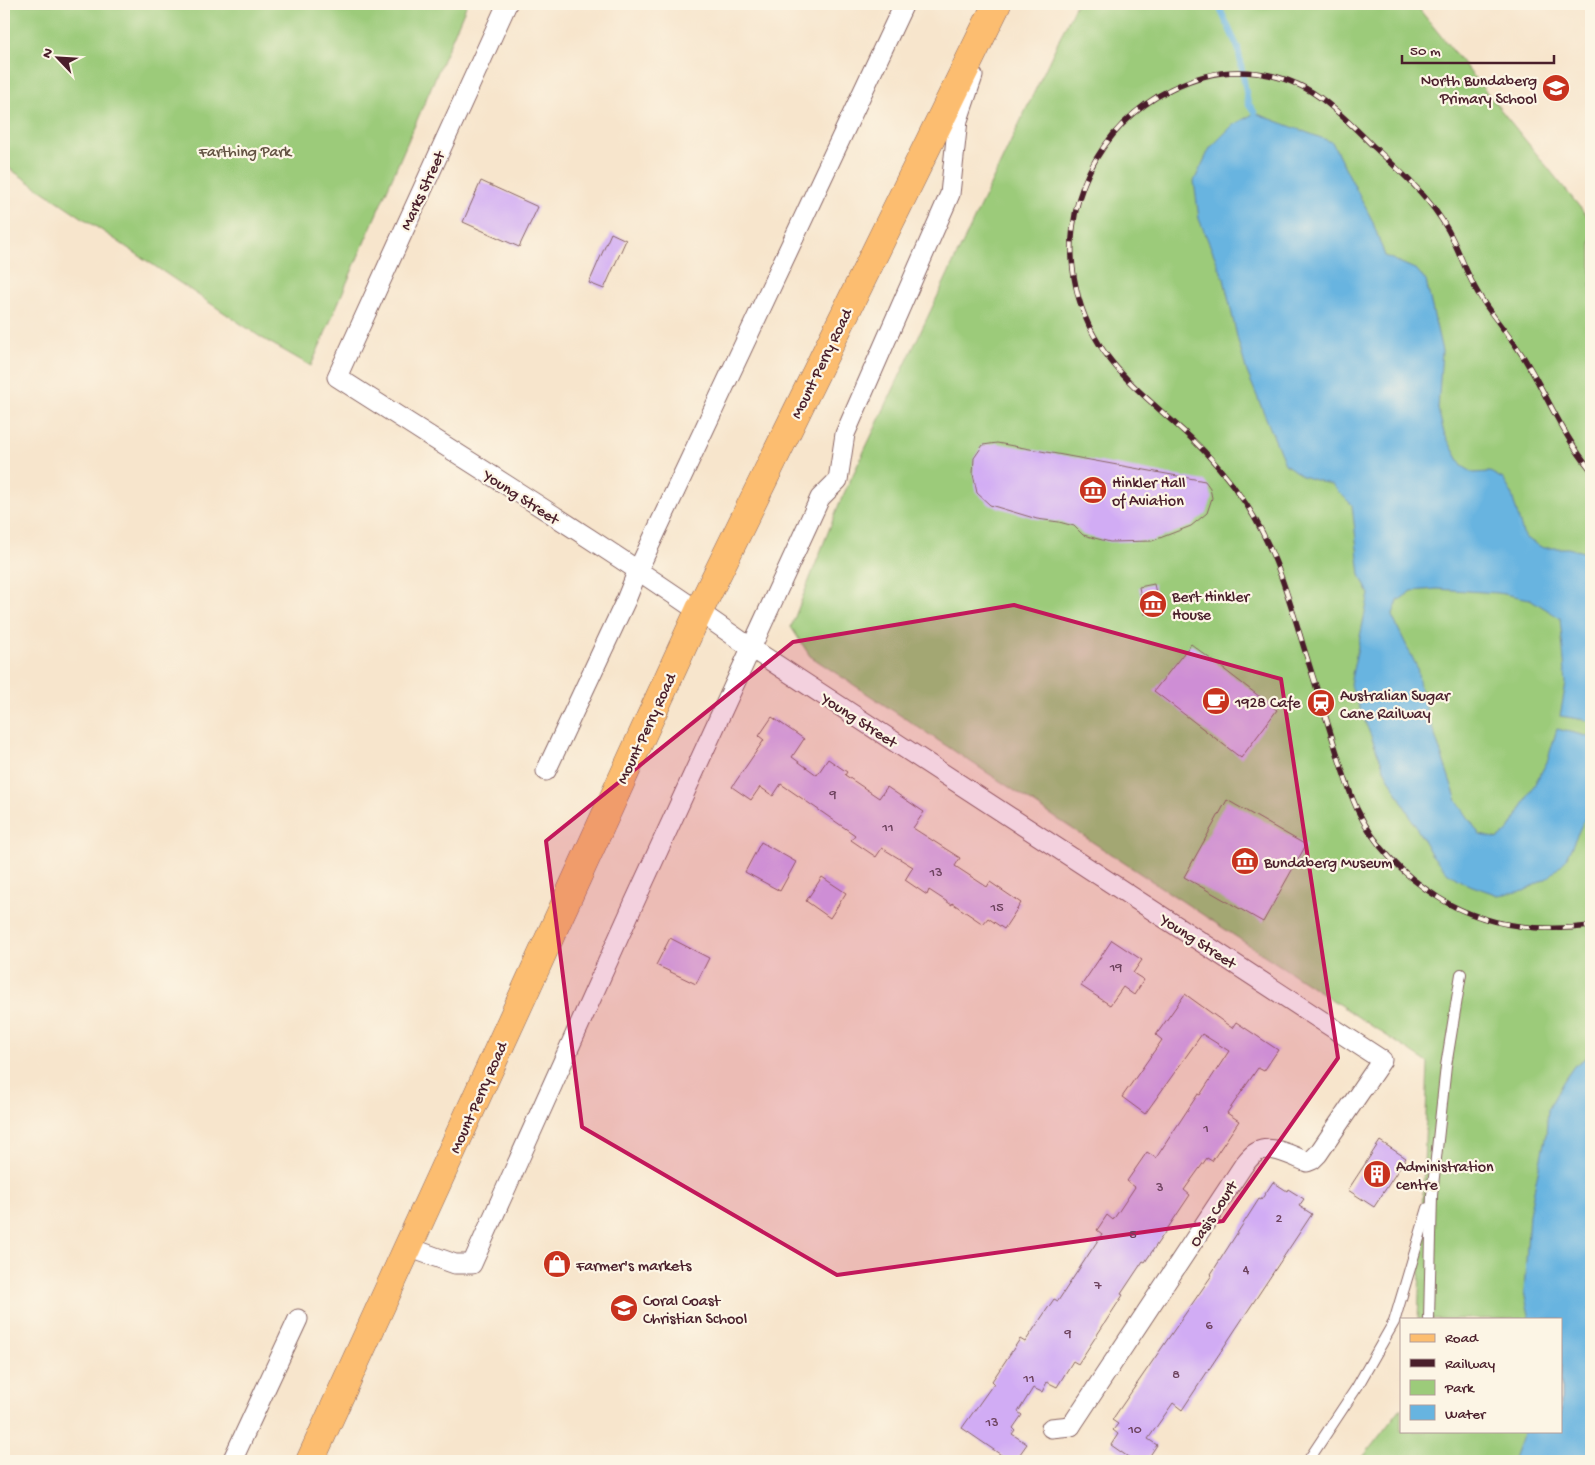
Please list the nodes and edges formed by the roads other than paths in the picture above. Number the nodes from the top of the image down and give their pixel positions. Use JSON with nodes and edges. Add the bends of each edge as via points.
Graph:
{"nodes":[{"id":1,"x":507,"y":4,"type":"edge"},
{"id":2,"x":904,"y":4,"type":"edge"},
{"id":3,"x":998,"y":4,"type":"edge"},
{"id":4,"x":337,"y":377,"type":"joint"},
{"id":5,"x":638,"y":570,"type":"junction"},
{"id":6,"x":699,"y":611,"type":"junction"},
{"id":7,"x":751,"y":648,"type":"junction"},
{"id":8,"x":546,"y":771,"type":"dead end"},
{"id":9,"x":1461,"y":974,"type":"dead end"},
{"id":10,"x":1382,"y":1060,"type":"joint"},
{"id":11,"x":1432,"y":1196,"type":"junction"},
{"id":12,"x":408,"y":1248,"type":"junction"},
{"id":13,"x":1429,"y":1318,"type":"edge"},
{"id":14,"x":298,"y":1319,"type":"dead end"},
{"id":15,"x":1051,"y":1428,"type":"dead end"},
{"id":16,"x":232,"y":1461,"type":"edge"},
{"id":17,"x":310,"y":1461,"type":"edge"},
{"id":18,"x":1308,"y":1461,"type":"edge"}],
"edges":[{"from":1,"to":4,"type":"street","name":"Marks Street"},
{"from":2,"to":5,"type":"street"},
{"from":3,"to":6,"type":"main road","name":"Mount Perry Road"},
{"from":3,"to":7,"type":"street","name":"Mount Perry Road","via":[[958,120],[950,194],[845,434],[838,480],[820,498]]},
{"from":4,"to":5,"type":"street","name":"Young Street"},
{"from":5,"to":6,"type":"street","name":"Young Street"},
{"from":5,"to":8,"type":"street"},
{"from":6,"to":7,"type":"street","name":"Young Street"},
{"from":6,"to":12,"type":"main road","name":"Mount Perry Road"},
{"from":7,"to":10,"type":"street","name":"Young Street"},
{"from":7,"to":12,"type":"street","name":"Mount Perry Road","via":[[472,1264],[455,1264]]},
{"from":9,"to":11,"type":"lane","via":[[1446,1066]]},
{"from":10,"to":15,"type":"street","name":"Oasis Court","via":[[1312,1160],[1307,1162],[1268,1148],[1252,1155],[1074,1434]]},
{"from":11,"to":13,"type":"lane"},
{"from":11,"to":18,"type":"lane","via":[[1394,1322],[1357,1387]]},
{"from":12,"to":17,"type":"main road","name":"Mount Perry Road"},
{"from":14,"to":16,"type":"street"}]}
